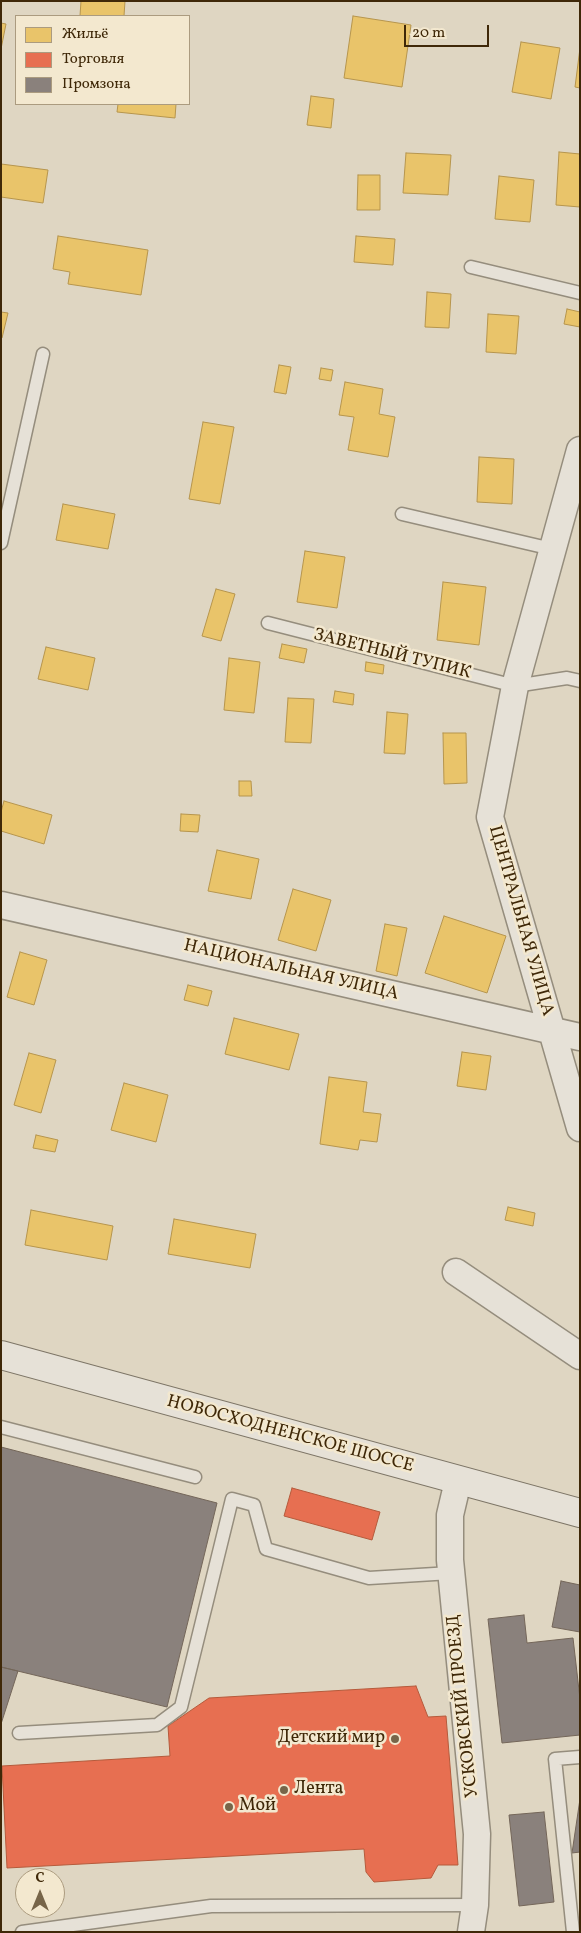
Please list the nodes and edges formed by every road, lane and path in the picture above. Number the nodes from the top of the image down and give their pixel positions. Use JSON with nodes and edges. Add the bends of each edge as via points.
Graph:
{"nodes":[{"id":1,"x":471,"y":267,"type":"dead end"},
{"id":2,"x":580,"y":293,"type":"edge"},
{"id":3,"x":43,"y":354,"type":"dead end"},
{"id":4,"x":580,"y":450,"type":"edge"},
{"id":5,"x":402,"y":514,"type":"dead end"},
{"id":6,"x":1,"y":542,"type":"edge"},
{"id":7,"x":552,"y":549,"type":"junction"},
{"id":8,"x":268,"y":623,"type":"dead end"},
{"id":9,"x":580,"y":682,"type":"edge"},
{"id":10,"x":515,"y":686,"type":"junction"},
{"id":11,"x":1,"y":905,"type":"edge"},
{"id":12,"x":552,"y":1030,"type":"junction"},
{"id":13,"x":580,"y":1038,"type":"edge"},
{"id":14,"x":580,"y":1128,"type":"edge"},
{"id":15,"x":456,"y":1272,"type":"dead end"},
{"id":16,"x":1,"y":1356,"type":"edge"},
{"id":17,"x":580,"y":1356,"type":"edge"},
{"id":18,"x":1,"y":1427,"type":"edge"},
{"id":19,"x":195,"y":1477,"type":"dead end"},
{"id":20,"x":458,"y":1481,"type":"junction"},
{"id":21,"x":580,"y":1513,"type":"edge"},
{"id":22,"x":451,"y":1573,"type":"junction"},
{"id":23,"x":19,"y":1733,"type":"dead end"},
{"id":24,"x":580,"y":1757,"type":"edge"},
{"id":25,"x":475,"y":1904,"type":"junction"},
{"id":26,"x":22,"y":1932,"type":"edge"},
{"id":27,"x":471,"y":1932,"type":"edge"},
{"id":28,"x":574,"y":1932,"type":"edge"}],
"edges":[{"from":1,"to":2,"type":"lane"},
{"from":3,"to":6,"type":"lane"},
{"from":4,"to":7,"type":"street","name":"ЦЕНТРАЛЬНАЯ УЛИЦА"},
{"from":5,"to":7,"type":"lane"},
{"from":7,"to":10,"type":"street","name":"ЦЕНТРАЛЬНАЯ УЛИЦА"},
{"from":8,"to":10,"type":"lane","name":"ЗАВЕТНЫЙ ТУПИК"},
{"from":9,"to":10,"type":"lane","via":[[567,678]]},
{"from":10,"to":12,"type":"street","name":"ЦЕНТРАЛЬНАЯ УЛИЦА","via":[[490,817]]},
{"from":11,"to":12,"type":"street","name":"НАЦИОНАЛЬНАЯ УЛИЦА"},
{"from":12,"to":13,"type":"street","name":"НАЦИОНАЛЬНАЯ УЛИЦА"},
{"from":12,"to":14,"type":"street","name":"ЦЕНТРАЛЬНАЯ УЛИЦА"},
{"from":15,"to":17,"type":"street"},
{"from":16,"to":20,"type":"main road","name":"НОВОСХОДНЕНСКОЕ ШОССЕ"},
{"from":18,"to":19,"type":"lane"},
{"from":20,"to":21,"type":"main road","name":"НОВОСХОДНЕНСКОЕ ШОССЕ"},
{"from":20,"to":22,"type":"street","name":"УСКОВСКИЙ ПРОЕЗД","via":[[450,1516]]},
{"from":22,"to":23,"type":"lane","via":[[369,1578],[266,1549],[254,1505],[232,1499],[181,1707],[157,1725]]},
{"from":22,"to":25,"type":"street","name":"УСКОВСКИЙ ПРОЕЗД","via":[[477,1834]]},
{"from":24,"to":28,"type":"lane","via":[[555,1759]]},
{"from":25,"to":26,"type":"lane","via":[[211,1906]]},
{"from":25,"to":27,"type":"street","name":"УСКОВСКИЙ ПРОЕЗД"}]}
